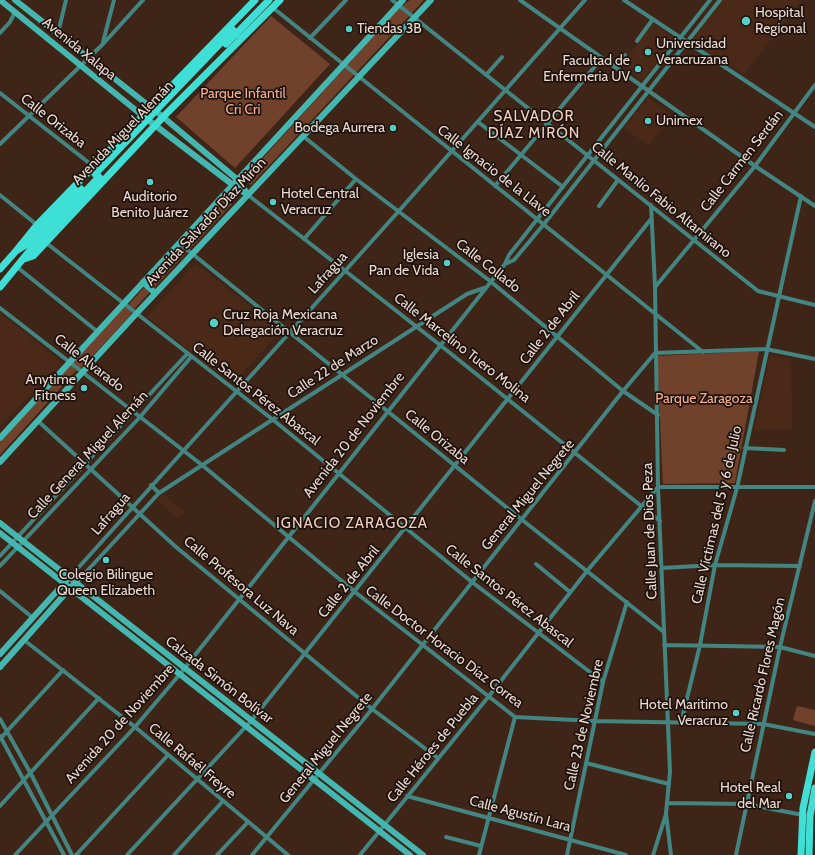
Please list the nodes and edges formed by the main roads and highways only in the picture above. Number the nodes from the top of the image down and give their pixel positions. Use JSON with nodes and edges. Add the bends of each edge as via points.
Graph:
{"nodes":[{"id":1,"x":0,"y":0,"type":"edge"},
{"id":2,"x":254,"y":0,"type":"edge"},
{"id":3,"x":262,"y":0,"type":"edge"},
{"id":4,"x":269,"y":0,"type":"edge"},
{"id":5,"x":280,"y":0,"type":"edge"},
{"id":6,"x":431,"y":0,"type":"edge"},
{"id":7,"x":18,"y":1,"type":"edge"},
{"id":8,"x":401,"y":2,"type":"edge"},
{"id":9,"x":15,"y":12,"type":"junction"},
{"id":10,"x":235,"y":32,"type":"junction"},
{"id":11,"x":168,"y":90,"type":"junction"},
{"id":12,"x":180,"y":100,"type":"junction"},
{"id":13,"x":151,"y":108,"type":"junction"},
{"id":14,"x":143,"y":116,"type":"junction"},
{"id":15,"x":163,"y":117,"type":"junction"},
{"id":16,"x":156,"y":125,"type":"junction"},
{"id":17,"x":125,"y":134,"type":"junction"},
{"id":18,"x":137,"y":145,"type":"junction"},
{"id":19,"x":97,"y":176,"type":"junction"},
{"id":20,"x":238,"y":180,"type":"junction"},
{"id":21,"x":233,"y":185,"type":"junction"},
{"id":22,"x":248,"y":195,"type":"junction"},
{"id":23,"x":16,"y":251,"type":"junction"},
{"id":24,"x":24,"y":259,"type":"junction"},
{"id":25,"x":0,"y":269,"type":"edge"},
{"id":26,"x":143,"y":282,"type":"junction"},
{"id":27,"x":0,"y":287,"type":"edge"},
{"id":28,"x":155,"y":293,"type":"junction"},
{"id":29,"x":0,"y":438,"type":"edge"},
{"id":30,"x":0,"y":462,"type":"edge"},
{"id":31,"x":0,"y":523,"type":"edge"},
{"id":32,"x":0,"y":533,"type":"edge"},
{"id":33,"x":70,"y":577,"type":"junction"},
{"id":34,"x":76,"y":582,"type":"junction"},
{"id":35,"x":64,"y":583,"type":"junction"},
{"id":36,"x":71,"y":588,"type":"junction"},
{"id":37,"x":3,"y":646,"type":"edge"},
{"id":38,"x":0,"y":654,"type":"edge"},
{"id":39,"x":0,"y":667,"type":"edge"},
{"id":40,"x":815,"y":752,"type":"edge"},
{"id":41,"x":815,"y":788,"type":"edge"},
{"id":42,"x":410,"y":855,"type":"edge"},
{"id":43,"x":423,"y":855,"type":"edge"},
{"id":44,"x":801,"y":855,"type":"edge"},
{"id":45,"x":809,"y":855,"type":"edge"}],
"edges":[{"from":1,"to":9,"type":"main road","name":"Avenida Xalapa"},
{"from":2,"to":11,"type":"main road"},
{"from":3,"to":10,"type":"main road","name":"Avenida Miguel Alemán"},
{"from":4,"to":10,"type":"main road","name":"Avenida Miguel Alemán"},
{"from":5,"to":12,"type":"main road"},
{"from":6,"to":22,"type":"main road","name":"Avenida Salvador Díaz Mirón"},
{"from":7,"to":9,"type":"main road"},
{"from":7,"to":13,"type":"main road","name":"Avenida Xalapa"},
{"from":8,"to":20,"type":"main road","name":"Avenida Salvador Díaz Mirón"},
{"from":9,"to":14,"type":"main road","name":"Avenida Xalapa"},
{"from":10,"to":19,"type":"main road","name":"Avenida Miguel Alemán","bridge":true},
{"from":11,"to":12,"type":"main road","via":[[173,99]]},
{"from":11,"to":13,"type":"main road"},
{"from":12,"to":15,"type":"main road"},
{"from":13,"to":14,"type":"main road"},
{"from":13,"to":15,"type":"main road","name":"Calle Marcelino Tuero Molina"},
{"from":14,"to":16,"type":"main road","name":"Calle Marcelino Tuero Molina"},
{"from":14,"to":17,"type":"main road"},
{"from":15,"to":16,"type":"main road"},
{"from":15,"to":20,"type":"main road","name":"Calle Marcelino Tuero Molina"},
{"from":16,"to":18,"type":"main road"},
{"from":16,"to":21,"type":"main road","name":"Calle Marcelino Tuero Molina"},
{"from":17,"to":18,"type":"main road","via":[[132,134],[137,140]]},
{"from":17,"to":23,"type":"main road","via":[[37,225]]},
{"from":18,"to":24,"type":"main road","via":[[33,256]]},
{"from":19,"to":23,"type":"main road","name":"Avenida Miguel Alemán","via":[[27,244]]},
{"from":19,"to":24,"type":"main road","name":"Avenida Miguel Alemán"},
{"from":20,"to":21,"type":"main road","name":"Avenida Salvador Díaz Mirón"},
{"from":20,"to":22,"type":"main road","name":"Calle Marcelino Tuero Molina"},
{"from":21,"to":22,"type":"main road","name":"Calle Marcelino Tuero Molina"},
{"from":21,"to":26,"type":"main road","name":"Avenida Salvador Díaz Mirón"},
{"from":22,"to":28,"type":"main road","name":"Avenida Salvador Díaz Mirón"},
{"from":23,"to":25,"type":"main road","name":"Avenida Miguel Alemán"},
{"from":24,"to":27,"type":"main road","name":"Avenida Miguel Alemán"},
{"from":26,"to":28,"type":"main road"},
{"from":26,"to":29,"type":"main road","name":"Avenida Salvador Díaz Mirón"},
{"from":28,"to":30,"type":"main road","name":"Avenida Salvador Díaz Mirón"},
{"from":31,"to":33,"type":"main road","name":"Calzada Simón Bolívar"},
{"from":32,"to":35,"type":"main road","name":"Calzada Simón Bolívar"},
{"from":33,"to":34,"type":"main road","name":"Calzada Simón Bolívar"},
{"from":33,"to":35,"type":"main road"},
{"from":34,"to":36,"type":"main road"},
{"from":34,"to":43,"type":"main road","name":"Calzada Simón Bolívar"},
{"from":35,"to":36,"type":"main road","name":"Calzada Simón Bolívar"},
{"from":35,"to":37,"type":"main road","via":[[34,618]]},
{"from":36,"to":39,"type":"main road"},
{"from":36,"to":42,"type":"main road","name":"Calzada Simón Bolívar"},
{"from":37,"to":38,"type":"main road"},
{"from":40,"to":44,"type":"main road","via":[[802,815]]},
{"from":41,"to":45,"type":"main road","via":[[811,810]]}]}
